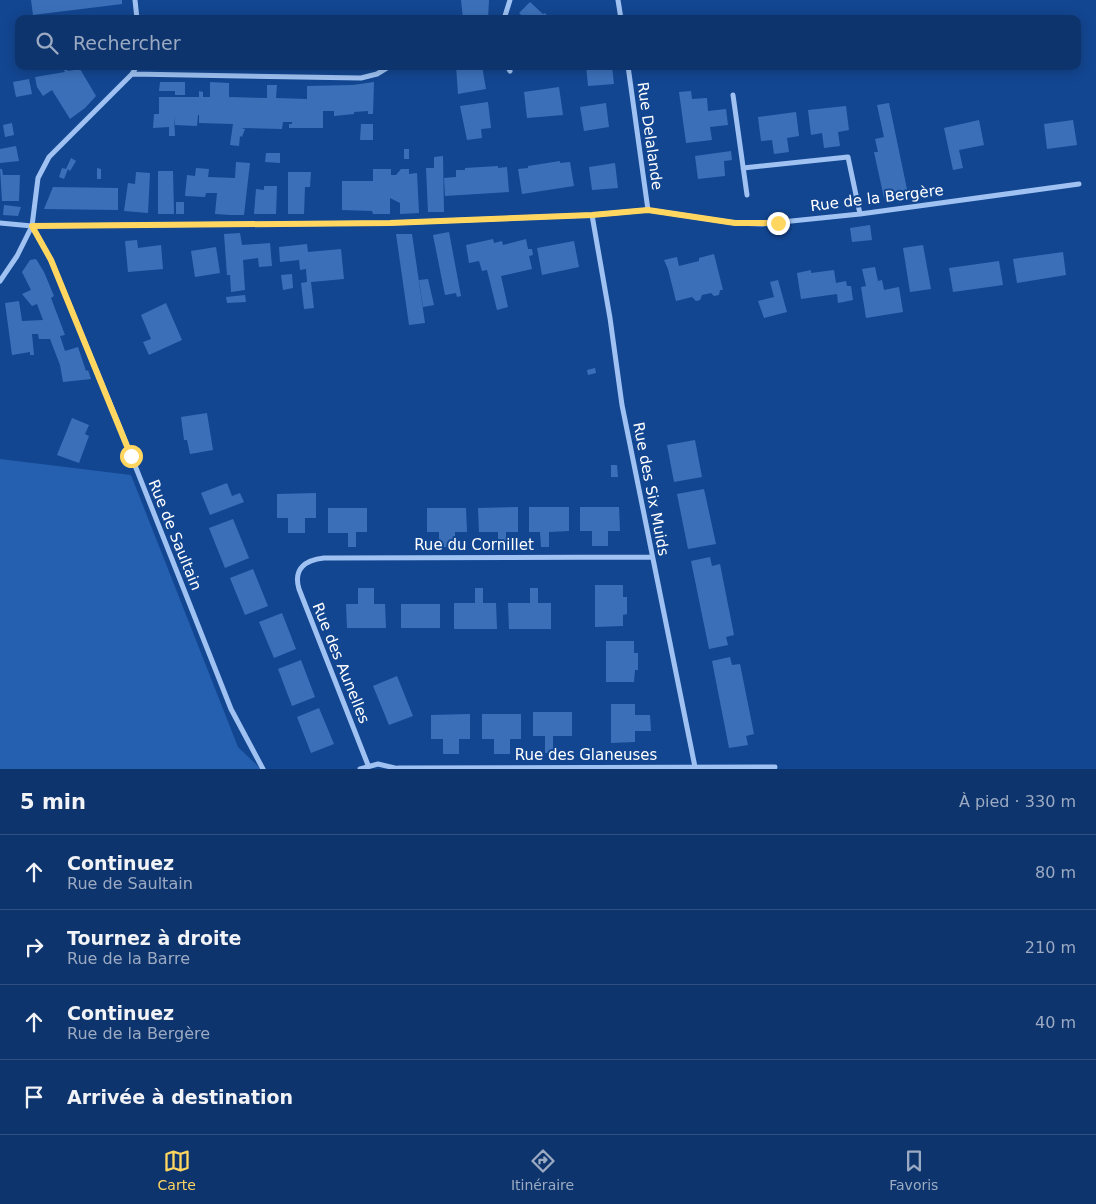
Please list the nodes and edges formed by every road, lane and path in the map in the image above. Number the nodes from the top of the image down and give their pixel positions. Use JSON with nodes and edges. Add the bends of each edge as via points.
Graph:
{"nodes":[{"id":1,"x":134,"y":0,"type":"edge"},
{"id":2,"x":510,"y":0,"type":"edge"},
{"id":3,"x":618,"y":0,"type":"edge"},
{"id":4,"x":136,"y":15,"type":"edge"},
{"id":5,"x":505,"y":15,"type":"edge"},
{"id":6,"x":620,"y":15,"type":"edge"},
{"id":7,"x":134,"y":70,"type":"edge"},
{"id":8,"x":384,"y":70,"type":"edge"},
{"id":9,"x":629,"y":70,"type":"edge"},
{"id":10,"x":132,"y":74,"type":"junction"},
{"id":11,"x":734,"y":95,"type":"dead end"},
{"id":12,"x":743,"y":168,"type":"junction"},
{"id":13,"x":1079,"y":184,"type":"dead end"},
{"id":14,"x":747,"y":195,"type":"dead end"},
{"id":15,"x":648,"y":210,"type":"junction"},
{"id":16,"x":860,"y":214,"type":"junction"},
{"id":17,"x":592,"y":215,"type":"junction"},
{"id":18,"x":0,"y":223,"type":"edge"},
{"id":19,"x":32,"y":226,"type":"junction"},
{"id":20,"x":0,"y":281,"type":"edge"},
{"id":21,"x":652,"y":557,"type":"junction"},
{"id":22,"x":299,"y":569,"type":"joint"},
{"id":23,"x":368,"y":766,"type":"junction"},
{"id":24,"x":695,"y":767,"type":"junction"},
{"id":25,"x":775,"y":767,"type":"dead end"},
{"id":26,"x":263,"y":769,"type":"edge"},
{"id":27,"x":360,"y":769,"type":"edge"},
{"id":28,"x":398,"y":769,"type":"edge"}],
"edges":[{"from":1,"to":4,"type":"street"},
{"from":2,"to":5,"type":"street"},
{"from":3,"to":6,"type":"street"},
{"from":7,"to":10,"type":"street"},
{"from":8,"to":10,"type":"street","via":[[361,78]]},
{"from":9,"to":15,"type":"street","name":"Rue Delalande"},
{"from":10,"to":19,"type":"street","via":[[49,157],[38,178]]},
{"from":11,"to":12,"type":"street"},
{"from":12,"to":14,"type":"street"},
{"from":12,"to":16,"type":"street","via":[[848,157]]},
{"from":13,"to":16,"type":"street","name":"Rue de la Bergère"},
{"from":15,"to":16,"type":"street","name":"Rue de la Bergère","via":[[749,224]]},
{"from":15,"to":17,"type":"street","name":"Rue de la Bergère"},
{"from":17,"to":19,"type":"street","name":"Rue de la Bergère","via":[[390,223]]},
{"from":17,"to":21,"type":"street","name":"Rue des Six Muids","via":[[622,405]]},
{"from":18,"to":19,"type":"street","name":"Rue de la Bergère"},
{"from":19,"to":20,"type":"street"},
{"from":19,"to":26,"type":"street","name":"Rue de Saultain","via":[[51,260],[231,709]]},
{"from":21,"to":22,"type":"street","name":"Rue du Cornillet","via":[[324,558],[310,561]]},
{"from":21,"to":24,"type":"street","name":"Rue des Six Muids"},
{"from":22,"to":23,"type":"street","name":"Rue des Aunelles","via":[[299,589]]},
{"from":23,"to":27,"type":"street"},
{"from":23,"to":28,"type":"street","name":"Rue des Glaneuses","via":[[378,764]]},
{"from":24,"to":25,"type":"street","name":"Rue des Glaneuses"},
{"from":24,"to":28,"type":"street","name":"Rue des Glaneuses"}]}
